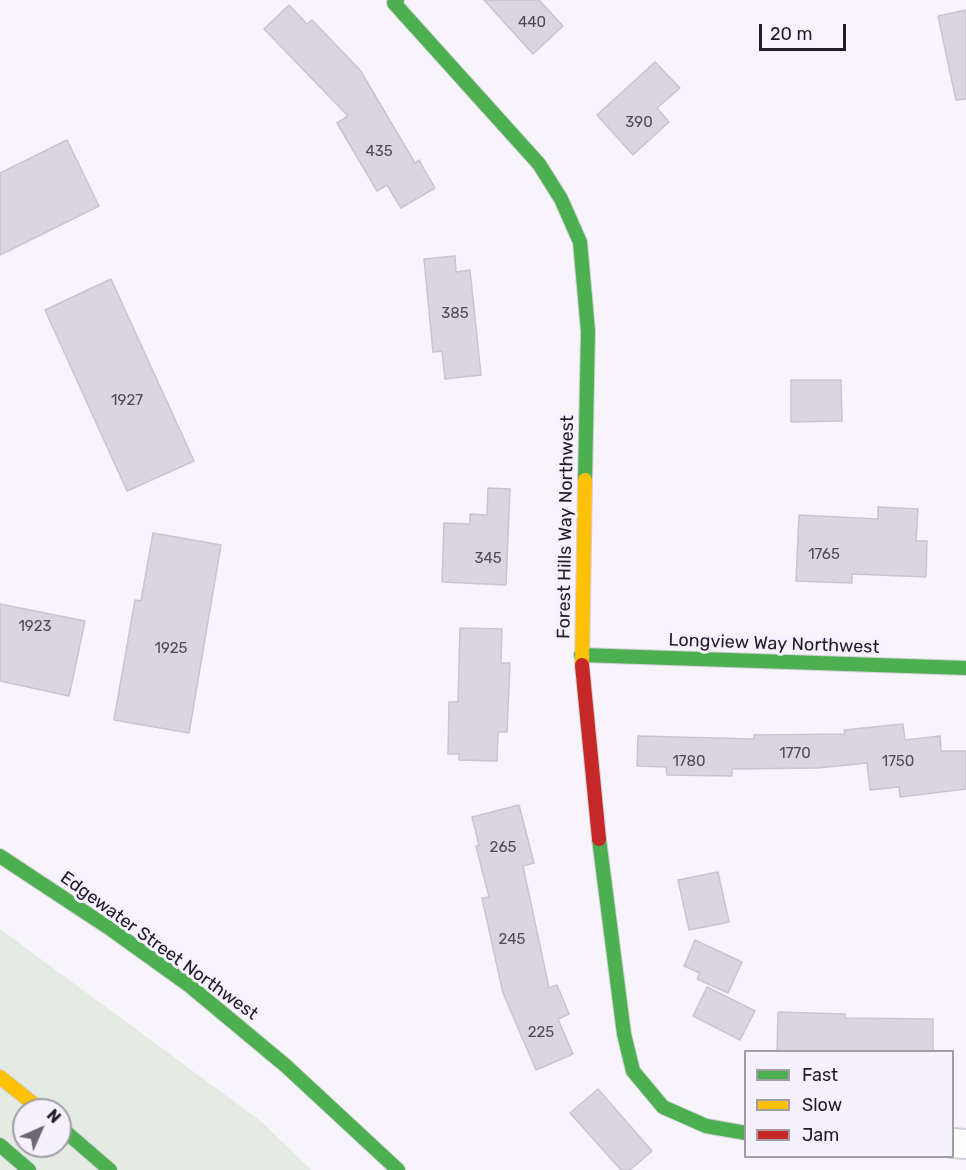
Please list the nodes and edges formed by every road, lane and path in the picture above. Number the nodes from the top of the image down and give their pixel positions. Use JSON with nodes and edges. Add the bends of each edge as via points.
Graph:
{"nodes":[{"id":1,"x":397,"y":0,"type":"edge"},
{"id":2,"x":582,"y":655,"type":"junction"},
{"id":3,"x":966,"y":668,"type":"edge"},
{"id":4,"x":0,"y":856,"type":"edge"},
{"id":5,"x":0,"y":1077,"type":"edge"},
{"id":6,"x":26,"y":1098,"type":"edge"},
{"id":7,"x":744,"y":1133,"type":"edge"},
{"id":8,"x":72,"y":1137,"type":"edge"},
{"id":9,"x":0,"y":1145,"type":"edge"},
{"id":10,"x":29,"y":1170,"type":"edge"},
{"id":11,"x":110,"y":1170,"type":"edge"},
{"id":12,"x":398,"y":1170,"type":"edge"}],
"edges":[{"from":1,"to":2,"type":"main road","name":"Forest Hills Way Northwest","via":[[394,3],[539,164],[561,199],[580,242],[588,331]]},
{"from":2,"to":3,"type":"main road","name":"Longview Way Northwest"},
{"from":2,"to":7,"type":"main road","name":"Forest Hills Way Northwest","via":[[600,855],[624,1034],[633,1071],[663,1107],[706,1126]]},
{"from":4,"to":12,"type":"main road","name":"Edgewater Street Northwest","via":[[112,930],[208,1001],[286,1066]]},
{"from":5,"to":6,"type":"main road"},
{"from":8,"to":11,"type":"main road"},
{"from":9,"to":10,"type":"main road"}]}
